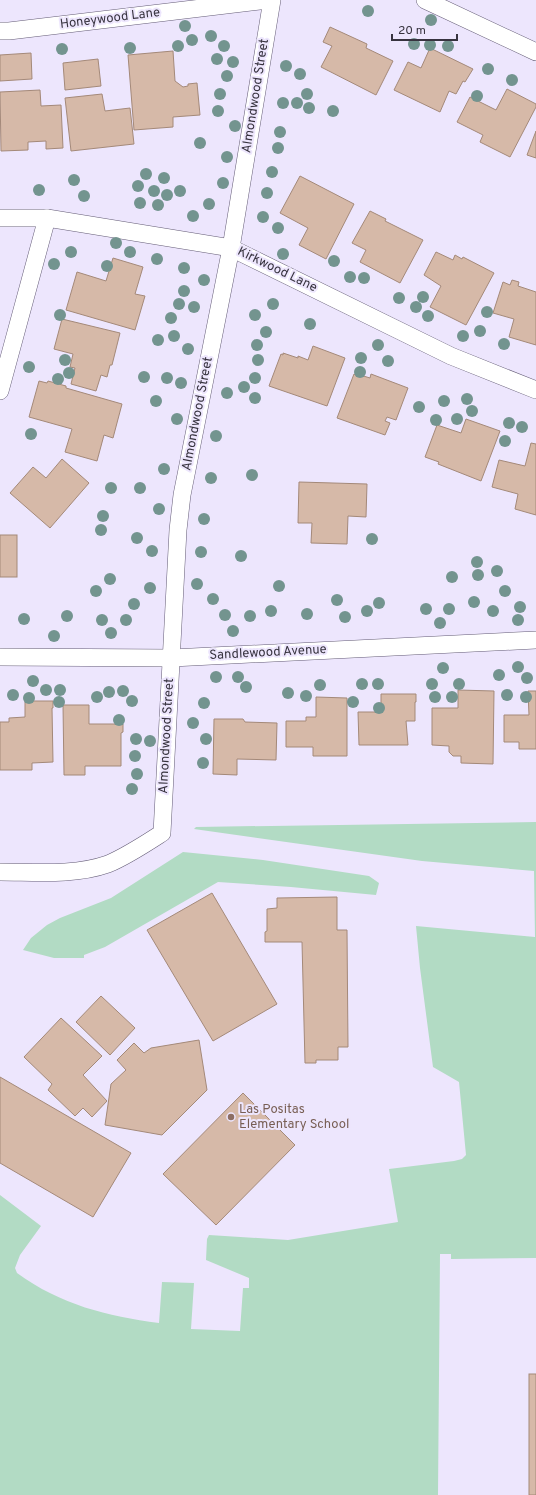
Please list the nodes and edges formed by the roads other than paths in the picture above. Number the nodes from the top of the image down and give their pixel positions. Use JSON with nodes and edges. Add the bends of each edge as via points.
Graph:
{"nodes":[{"id":1,"x":268,"y":0,"type":"edge"},
{"id":2,"x":272,"y":0,"type":"edge"},
{"id":3,"x":425,"y":0,"type":"edge"},
{"id":4,"x":0,"y":30,"type":"edge"},
{"id":5,"x":536,"y":52,"type":"edge"},
{"id":6,"x":0,"y":218,"type":"edge"},
{"id":7,"x":47,"y":218,"type":"junction"},
{"id":8,"x":231,"y":248,"type":"junction"},
{"id":9,"x":536,"y":390,"type":"edge"},
{"id":10,"x":0,"y":391,"type":"edge"},
{"id":11,"x":536,"y":640,"type":"edge"},
{"id":12,"x":0,"y":656,"type":"edge"},
{"id":13,"x":172,"y":658,"type":"junction"},
{"id":14,"x":0,"y":872,"type":"edge"}],
"edges":[{"from":1,"to":4,"type":"street","name":"Honeywood Lane","via":[[9,32]]},
{"from":2,"to":8,"type":"street","name":"Almondwood Street"},
{"from":3,"to":5,"type":"street"},
{"from":6,"to":7,"type":"street","name":"Kirkwood Lane"},
{"from":7,"to":8,"type":"street","name":"Kirkwood Lane"},
{"from":7,"to":10,"type":"street"},
{"from":8,"to":9,"type":"street","name":"Kirkwood Lane","via":[[451,356]]},
{"from":8,"to":13,"type":"street","name":"Almondwood Street","via":[[182,495]]},
{"from":11,"to":13,"type":"street","name":"Sandlewood Avenue"},
{"from":12,"to":13,"type":"street","name":"Sandlewood Avenue"},
{"from":13,"to":14,"type":"street","name":"Almondwood Street","via":[[162,833],[123,856],[91,868],[56,872]]}]}
